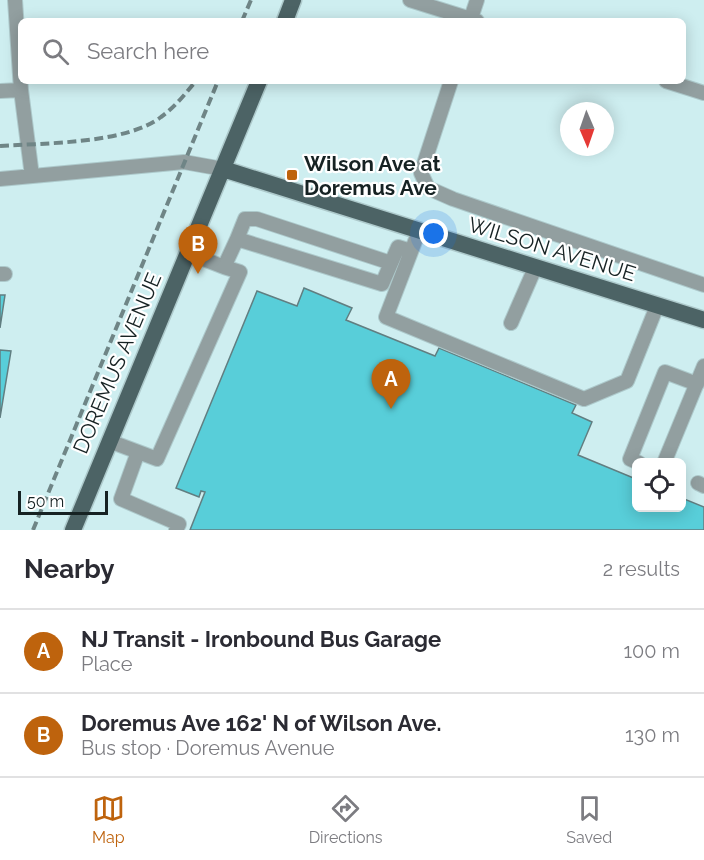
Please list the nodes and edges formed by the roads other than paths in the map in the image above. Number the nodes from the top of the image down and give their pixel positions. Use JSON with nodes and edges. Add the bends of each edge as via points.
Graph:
{"nodes":[{"id":1,"x":15,"y":0,"type":"edge"},
{"id":2,"x":293,"y":0,"type":"edge"},
{"id":3,"x":410,"y":0,"type":"edge"},
{"id":4,"x":477,"y":0,"type":"edge"},
{"id":5,"x":286,"y":18,"type":"edge"},
{"id":6,"x":467,"y":18,"type":"edge"},
{"id":7,"x":473,"y":18,"type":"edge"},
{"id":8,"x":18,"y":45,"type":"edge"},
{"id":9,"x":21,"y":84,"type":"edge"},
{"id":10,"x":259,"y":84,"type":"edge"},
{"id":11,"x":450,"y":84,"type":"edge"},
{"id":12,"x":676,"y":84,"type":"edge"},
{"id":13,"x":21,"y":90,"type":"junction"},
{"id":14,"x":0,"y":91,"type":"edge"},
{"id":15,"x":704,"y":93,"type":"edge"},
{"id":16,"x":223,"y":169,"type":"junction"},
{"id":17,"x":32,"y":176,"type":"junction"},
{"id":18,"x":0,"y":179,"type":"edge"},
{"id":19,"x":419,"y":231,"type":"junction"},
{"id":20,"x":237,"y":239,"type":"junction"},
{"id":21,"x":411,"y":252,"type":"junction"},
{"id":22,"x":188,"y":253,"type":"junction"},
{"id":23,"x":391,"y":263,"type":"junction"},
{"id":24,"x":224,"y":267,"type":"junction"},
{"id":25,"x":535,"y":268,"type":"junction"},
{"id":26,"x":704,"y":285,"type":"edge"},
{"id":27,"x":657,"y":306,"type":"junction"},
{"id":28,"x":704,"y":320,"type":"edge"},
{"id":29,"x":511,"y":323,"type":"dead end"},
{"id":30,"x":704,"y":366,"type":"edge"},
{"id":31,"x":696,"y":384,"type":"junction"},
{"id":32,"x":109,"y":441,"type":"junction"},
{"id":33,"x":138,"y":452,"type":"junction"},
{"id":34,"x":666,"y":458,"type":"edge"},
{"id":35,"x":632,"y":460,"type":"edge"},
{"id":36,"x":72,"y":530,"type":"edge"},
{"id":37,"x":176,"y":530,"type":"edge"}],
"edges":[{"from":1,"to":8,"type":"street"},
{"from":2,"to":5,"type":"main road"},
{"from":3,"to":6,"type":"street"},
{"from":4,"to":7,"type":"street"},
{"from":9,"to":13,"type":"street"},
{"from":10,"to":16,"type":"main road","name":"DOREMUS AVENUE"},
{"from":11,"to":26,"type":"street","via":[[421,173],[428,188]]},
{"from":12,"to":15,"type":"street"},
{"from":13,"to":14,"type":"street"},
{"from":13,"to":17,"type":"street"},
{"from":16,"to":17,"type":"street","name":"WILSON AVENUE","via":[[184,162]]},
{"from":16,"to":19,"type":"main road","name":"WILSON AVENUE"},
{"from":16,"to":22,"type":"main road","name":"DOREMUS AVENUE"},
{"from":17,"to":18,"type":"street","name":"WILSON AVENUE"},
{"from":19,"to":21,"type":"street"},
{"from":19,"to":25,"type":"main road","name":"WILSON AVENUE"},
{"from":20,"to":23,"type":"street","via":[[382,284]]},
{"from":20,"to":23,"type":"street","via":[[244,219],[257,219]]},
{"from":20,"to":24,"type":"street"},
{"from":21,"to":23,"type":"street","via":[[398,247]]},
{"from":21,"to":27,"type":"street","via":[[386,317],[584,399],[627,381]]},
{"from":22,"to":24,"type":"street"},
{"from":22,"to":32,"type":"main road","name":"DOREMUS AVENUE"},
{"from":24,"to":33,"type":"street","via":[[240,272],[157,459]]},
{"from":25,"to":27,"type":"main road","name":"WILSON AVENUE"},
{"from":25,"to":29,"type":"street"},
{"from":27,"to":28,"type":"main road","name":"WILSON AVENUE"},
{"from":30,"to":31,"type":"street"},
{"from":31,"to":34,"type":"street"},
{"from":31,"to":35,"type":"street","via":[[665,372]]},
{"from":32,"to":33,"type":"street"},
{"from":32,"to":36,"type":"main road","name":"DOREMUS AVENUE"},
{"from":33,"to":37,"type":"street","via":[[121,500],[179,524]]}]}
